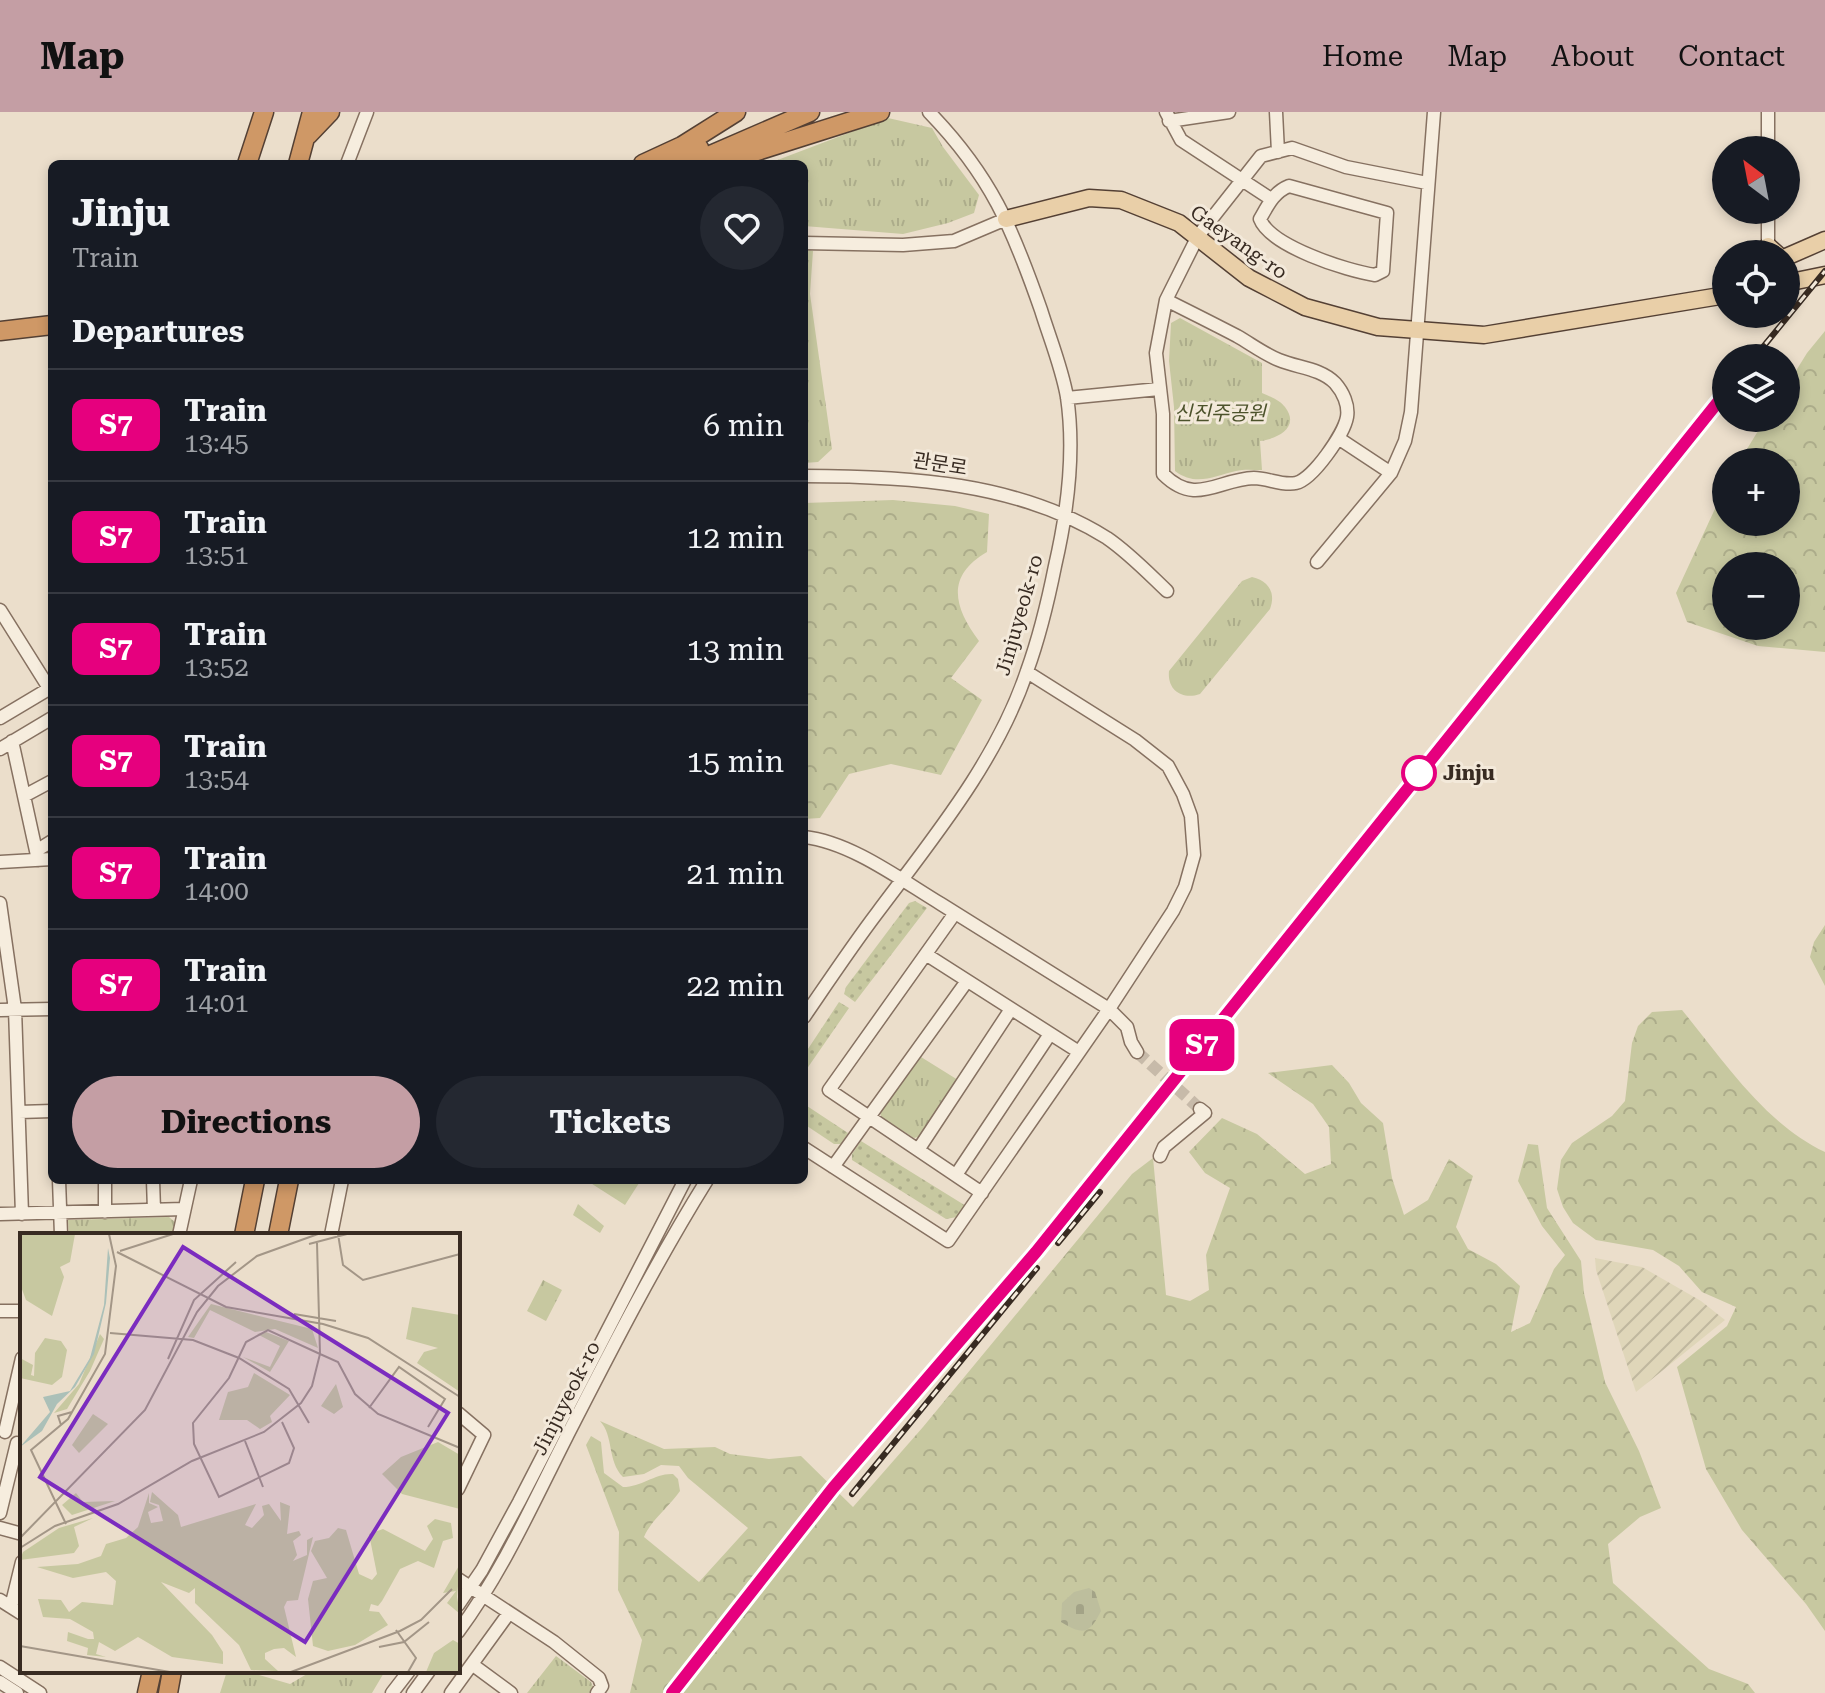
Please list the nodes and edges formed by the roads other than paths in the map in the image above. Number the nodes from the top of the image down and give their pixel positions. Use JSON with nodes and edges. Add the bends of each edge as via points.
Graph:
{"nodes":[{"id":1,"x":264,"y":112,"type":"edge"},
{"id":2,"x":312,"y":112,"type":"edge"},
{"id":3,"x":330,"y":112,"type":"edge"},
{"id":4,"x":367,"y":112,"type":"edge"},
{"id":5,"x":736,"y":112,"type":"edge"},
{"id":6,"x":782,"y":112,"type":"edge"},
{"id":7,"x":810,"y":112,"type":"edge"},
{"id":8,"x":880,"y":112,"type":"edge"},
{"id":9,"x":929,"y":112,"type":"edge"},
{"id":10,"x":1229,"y":112,"type":"edge"},
{"id":11,"x":1276,"y":112,"type":"edge"},
{"id":12,"x":1434,"y":112,"type":"edge"},
{"id":13,"x":1768,"y":112,"type":"edge"},
{"id":14,"x":1167,"y":116,"type":"edge"},
{"id":15,"x":1768,"y":136,"type":"edge"},
{"id":16,"x":304,"y":140,"type":"junction"},
{"id":17,"x":1278,"y":152,"type":"junction"},
{"id":18,"x":248,"y":160,"type":"edge"},
{"id":19,"x":299,"y":160,"type":"edge"},
{"id":20,"x":349,"y":160,"type":"edge"},
{"id":21,"x":652,"y":160,"type":"edge"},
{"id":22,"x":672,"y":160,"type":"edge"},
{"id":23,"x":699,"y":160,"type":"edge"},
{"id":24,"x":729,"y":160,"type":"edge"},
{"id":25,"x":1241,"y":181,"type":"junction"},
{"id":26,"x":1427,"y":183,"type":"junction"},
{"id":27,"x":1271,"y":199,"type":"junction"},
{"id":28,"x":1006,"y":219,"type":"junction"},
{"id":29,"x":1198,"y":236,"type":"junction"},
{"id":30,"x":1825,"y":240,"type":"edge"},
{"id":31,"x":808,"y":243,"type":"edge"},
{"id":32,"x":1800,"y":248,"type":"edge"},
{"id":33,"x":1825,"y":275,"type":"edge"},
{"id":34,"x":1800,"y":280,"type":"edge"},
{"id":35,"x":1712,"y":297,"type":"edge"},
{"id":36,"x":1166,"y":300,"type":"junction"},
{"id":37,"x":48,"y":314,"type":"edge"},
{"id":38,"x":0,"y":320,"type":"edge"},
{"id":39,"x":48,"y":325,"type":"edge"},
{"id":40,"x":0,"y":331,"type":"edge"},
{"id":41,"x":1418,"y":331,"type":"junction"},
{"id":42,"x":1159,"y":389,"type":"junction"},
{"id":43,"x":1067,"y":398,"type":"junction"},
{"id":44,"x":1338,"y":438,"type":"junction"},
{"id":45,"x":1391,"y":473,"type":"junction"},
{"id":46,"x":808,"y":476,"type":"edge"},
{"id":47,"x":1066,"y":518,"type":"junction"},
{"id":48,"x":1317,"y":562,"type":"dead end"},
{"id":49,"x":1167,"y":591,"type":"dead end"},
{"id":50,"x":0,"y":610,"type":"edge"},
{"id":51,"x":1027,"y":672,"type":"junction"},
{"id":52,"x":48,"y":685,"type":"edge"},
{"id":53,"x":48,"y":689,"type":"edge"},
{"id":54,"x":0,"y":718,"type":"edge"},
{"id":55,"x":48,"y":720,"type":"edge"},
{"id":56,"x":6,"y":745,"type":"edge"},
{"id":57,"x":48,"y":783,"type":"edge"},
{"id":58,"x":24,"y":796,"type":"junction"},
{"id":59,"x":808,"y":837,"type":"edge"},
{"id":60,"x":48,"y":845,"type":"edge"},
{"id":61,"x":37,"y":855,"type":"junction"},
{"id":62,"x":48,"y":858,"type":"edge"},
{"id":63,"x":0,"y":862,"type":"edge"},
{"id":64,"x":902,"y":880,"type":"junction"},
{"id":65,"x":0,"y":903,"type":"edge"},
{"id":66,"x":955,"y":913,"type":"junction"},
{"id":67,"x":927,"y":955,"type":"junction"},
{"id":68,"x":967,"y":981,"type":"junction"},
{"id":69,"x":15,"y":1009,"type":"junction"},
{"id":70,"x":48,"y":1009,"type":"edge"},
{"id":71,"x":1011,"y":1009,"type":"junction"},
{"id":72,"x":1109,"y":1009,"type":"junction"},
{"id":73,"x":0,"y":1010,"type":"edge"},
{"id":74,"x":808,"y":1011,"type":"edge"},
{"id":75,"x":1050,"y":1034,"type":"junction"},
{"id":76,"x":1079,"y":1052,"type":"junction"},
{"id":77,"x":1137,"y":1052,"type":"tunnel mouth"},
{"id":78,"x":1200,"y":1109,"type":"dead end"},
{"id":79,"x":48,"y":1111,"type":"edge"},
{"id":80,"x":19,"y":1112,"type":"junction"},
{"id":81,"x":869,"y":1117,"type":"junction"},
{"id":82,"x":918,"y":1150,"type":"junction"},
{"id":83,"x":808,"y":1151,"type":"edge"},
{"id":84,"x":1160,"y":1156,"type":"dead end"},
{"id":85,"x":833,"y":1167,"type":"junction"},
{"id":86,"x":956,"y":1175,"type":"junction"},
{"id":87,"x":59,"y":1184,"type":"edge"},
{"id":88,"x":105,"y":1184,"type":"edge"},
{"id":89,"x":153,"y":1184,"type":"edge"},
{"id":90,"x":190,"y":1184,"type":"edge"},
{"id":91,"x":254,"y":1184,"type":"edge"},
{"id":92,"x":288,"y":1184,"type":"edge"},
{"id":93,"x":341,"y":1184,"type":"edge"},
{"id":94,"x":683,"y":1184,"type":"edge"},
{"id":95,"x":705,"y":1184,"type":"edge"},
{"id":96,"x":982,"y":1193,"type":"junction"},
{"id":97,"x":184,"y":1209,"type":"junction"},
{"id":98,"x":154,"y":1210,"type":"junction"},
{"id":99,"x":105,"y":1212,"type":"junction"},
{"id":100,"x":59,"y":1213,"type":"junction"},
{"id":101,"x":0,"y":1214,"type":"edge"},
{"id":102,"x":22,"y":1214,"type":"junction"},
{"id":103,"x":61,"y":1233,"type":"edge"},
{"id":104,"x":179,"y":1233,"type":"edge"},
{"id":105,"x":244,"y":1233,"type":"edge"},
{"id":106,"x":278,"y":1233,"type":"edge"},
{"id":107,"x":331,"y":1233,"type":"edge"},
{"id":108,"x":20,"y":1366,"type":"edge"},
{"id":109,"x":460,"y":1415,"type":"edge"},
{"id":110,"x":3,"y":1432,"type":"edge"},
{"id":111,"x":19,"y":1444,"type":"edge"},
{"id":112,"x":4,"y":1477,"type":"edge"},
{"id":113,"x":460,"y":1485,"type":"edge"},
{"id":114,"x":0,"y":1513,"type":"edge"},
{"id":115,"x":0,"y":1528,"type":"edge"},
{"id":116,"x":20,"y":1533,"type":"edge"},
{"id":117,"x":20,"y":1570,"type":"edge"},
{"id":118,"x":460,"y":1580,"type":"edge"},
{"id":119,"x":471,"y":1586,"type":"junction"},
{"id":120,"x":484,"y":1595,"type":"junction"},
{"id":121,"x":460,"y":1602,"type":"edge"},
{"id":122,"x":11,"y":1607,"type":"edge"},
{"id":123,"x":509,"y":1613,"type":"junction"},
{"id":124,"x":460,"y":1629,"type":"edge"},
{"id":125,"x":473,"y":1665,"type":"junction"},
{"id":126,"x":0,"y":1667,"type":"edge"},
{"id":127,"x":152,"y":1673,"type":"edge"},
{"id":128,"x":172,"y":1673,"type":"edge"},
{"id":129,"x":407,"y":1673,"type":"edge"},
{"id":130,"x":428,"y":1673,"type":"edge"},
{"id":131,"x":0,"y":1682,"type":"edge"},
{"id":132,"x":17,"y":1693,"type":"edge"},
{"id":133,"x":40,"y":1693,"type":"edge"},
{"id":134,"x":147,"y":1693,"type":"edge"},
{"id":135,"x":168,"y":1693,"type":"edge"},
{"id":136,"x":392,"y":1693,"type":"edge"},
{"id":137,"x":413,"y":1693,"type":"edge"},
{"id":138,"x":451,"y":1693,"type":"edge"},
{"id":139,"x":511,"y":1693,"type":"edge"},
{"id":140,"x":597,"y":1693,"type":"edge"}],
"edges":[{"from":1,"to":18,"type":"highway"},
{"from":2,"to":16,"type":"highway"},
{"from":3,"to":16,"type":"highway"},
{"from":4,"to":20,"type":"street"},
{"from":5,"to":21,"type":"highway"},
{"from":6,"to":22,"type":"highway"},
{"from":7,"to":23,"type":"highway"},
{"from":8,"to":24,"type":"highway"},
{"from":9,"to":28,"type":"street","name":"Jinjuyeok-ro","via":[[974,162]]},
{"from":10,"to":14,"type":"street"},
{"from":11,"to":17,"type":"street"},
{"from":12,"to":26,"type":"street"},
{"from":13,"to":15,"type":"street"},
{"from":14,"to":25,"type":"street","via":[[1181,140]]},
{"from":16,"to":19,"type":"highway"},
{"from":17,"to":25,"type":"street","via":[[1261,156]]},
{"from":17,"to":26,"type":"street","via":[[1292,148],[1346,167]]},
{"from":25,"to":27,"type":"street"},
{"from":25,"to":29,"type":"street"},
{"from":26,"to":41,"type":"street"},
{"from":27,"to":27,"type":"street","via":[[1289,186],[1387,213],[1383,271],[1358,273],[1301,252],[1263,226],[1260,219]]},
{"from":28,"to":29,"type":"main road","name":"Gaeyang-ro","via":[[1089,198],[1121,200]]},
{"from":28,"to":31,"type":"street","name":"Gaeyang-ro","via":[[954,241]]},
{"from":28,"to":43,"type":"street","name":"Jinjuyeok-ro","via":[[1029,273]]},
{"from":29,"to":36,"type":"street"},
{"from":29,"to":41,"type":"main road","name":"Gaeyang-ro","via":[[1249,278],[1305,307],[1378,327]]},
{"from":30,"to":32,"type":"main road"},
{"from":33,"to":34,"type":"main road"},
{"from":35,"to":41,"type":"main road","name":"Gaeyang-ro","via":[[1484,335]]},
{"from":36,"to":42,"type":"street","via":[[1156,353]]},
{"from":36,"to":44,"type":"street","via":[[1280,360],[1330,379],[1347,403]]},
{"from":37,"to":38,"type":"highway"},
{"from":39,"to":40,"type":"highway"},
{"from":41,"to":45,"type":"street","via":[[1411,412]]},
{"from":42,"to":43,"type":"street"},
{"from":42,"to":44,"type":"street","via":[[1163,474],[1192,491],[1256,478],[1296,483],[1309,476]]},
{"from":43,"to":47,"type":"street","name":"Jinjuyeok-ro"},
{"from":44,"to":45,"type":"street"},
{"from":45,"to":48,"type":"street"},
{"from":46,"to":47,"type":"street","name":"관문로","via":[[933,481],[1010,498]]},
{"from":47,"to":49,"type":"street","name":"관문로","via":[[1125,551]]},
{"from":47,"to":51,"type":"street","name":"Jinjuyeok-ro"},
{"from":50,"to":52,"type":"street"},
{"from":51,"to":64,"type":"street","name":"Jinjuyeok-ro","via":[[973,779]]},
{"from":51,"to":72,"type":"street","via":[[1168,766],[1191,816],[1194,855],[1185,887]]},
{"from":53,"to":54,"type":"street"},
{"from":55,"to":56,"type":"street"},
{"from":56,"to":58,"type":"street"},
{"from":57,"to":58,"type":"street"},
{"from":58,"to":61,"type":"street"},
{"from":59,"to":64,"type":"street","via":[[843,847]]},
{"from":60,"to":61,"type":"street"},
{"from":61,"to":62,"type":"street"},
{"from":61,"to":63,"type":"street"},
{"from":64,"to":66,"type":"street"},
{"from":64,"to":74,"type":"street","name":"Jinjuyeok-ro"},
{"from":65,"to":69,"type":"street"},
{"from":66,"to":67,"type":"street"},
{"from":66,"to":72,"type":"street"},
{"from":67,"to":68,"type":"street"},
{"from":67,"to":81,"type":"street","via":[[829,1090]]},
{"from":68,"to":71,"type":"street"},
{"from":68,"to":81,"type":"street"},
{"from":69,"to":70,"type":"street"},
{"from":69,"to":73,"type":"street"},
{"from":69,"to":80,"type":"street"},
{"from":71,"to":75,"type":"street"},
{"from":71,"to":82,"type":"street"},
{"from":72,"to":76,"type":"street"},
{"from":72,"to":77,"type":"street","via":[[1127,1027]]},
{"from":75,"to":76,"type":"street"},
{"from":75,"to":86,"type":"street"},
{"from":76,"to":96,"type":"street"},
{"from":78,"to":84,"type":"street","via":[[1205,1113]]},
{"from":79,"to":80,"type":"street"},
{"from":80,"to":102,"type":"street"},
{"from":81,"to":82,"type":"street"},
{"from":81,"to":85,"type":"street"},
{"from":82,"to":86,"type":"street"},
{"from":83,"to":85,"type":"street"},
{"from":85,"to":96,"type":"street","via":[[948,1241]]},
{"from":86,"to":96,"type":"street"},
{"from":87,"to":100,"type":"street"},
{"from":88,"to":99,"type":"street"},
{"from":89,"to":98,"type":"street"},
{"from":90,"to":97,"type":"street"},
{"from":91,"to":105,"type":"highway"},
{"from":92,"to":106,"type":"highway"},
{"from":93,"to":107,"type":"street"},
{"from":94,"to":119,"type":"street","name":"Jinjuyeok-ro"},
{"from":95,"to":120,"type":"street","name":"Jinjuyeok-ro"},
{"from":97,"to":98,"type":"street"},
{"from":97,"to":104,"type":"street"},
{"from":98,"to":99,"type":"street"},
{"from":99,"to":100,"type":"street"},
{"from":100,"to":102,"type":"street"},
{"from":100,"to":103,"type":"street"},
{"from":101,"to":102,"type":"street"},
{"from":108,"to":110,"type":"street"},
{"from":109,"to":113,"type":"street","via":[[484,1435]]},
{"from":110,"to":111,"type":"street"},
{"from":111,"to":112,"type":"street"},
{"from":112,"to":114,"type":"street"},
{"from":115,"to":116,"type":"street"},
{"from":117,"to":122,"type":"street"},
{"from":118,"to":119,"type":"street"},
{"from":119,"to":120,"type":"street"},
{"from":119,"to":121,"type":"street","name":"Jinjuyeok-ro"},
{"from":120,"to":123,"type":"street"},
{"from":120,"to":124,"type":"street","name":"Jinjuyeok-ro"},
{"from":123,"to":125,"type":"street"},
{"from":123,"to":140,"type":"street","via":[[599,1678],[602,1686]]},
{"from":125,"to":138,"type":"street"},
{"from":125,"to":139,"type":"street"},
{"from":126,"to":133,"type":"street"},
{"from":127,"to":134,"type":"highway"},
{"from":128,"to":135,"type":"highway"},
{"from":129,"to":136,"type":"street"},
{"from":130,"to":137,"type":"street"},
{"from":131,"to":132,"type":"street"}]}
